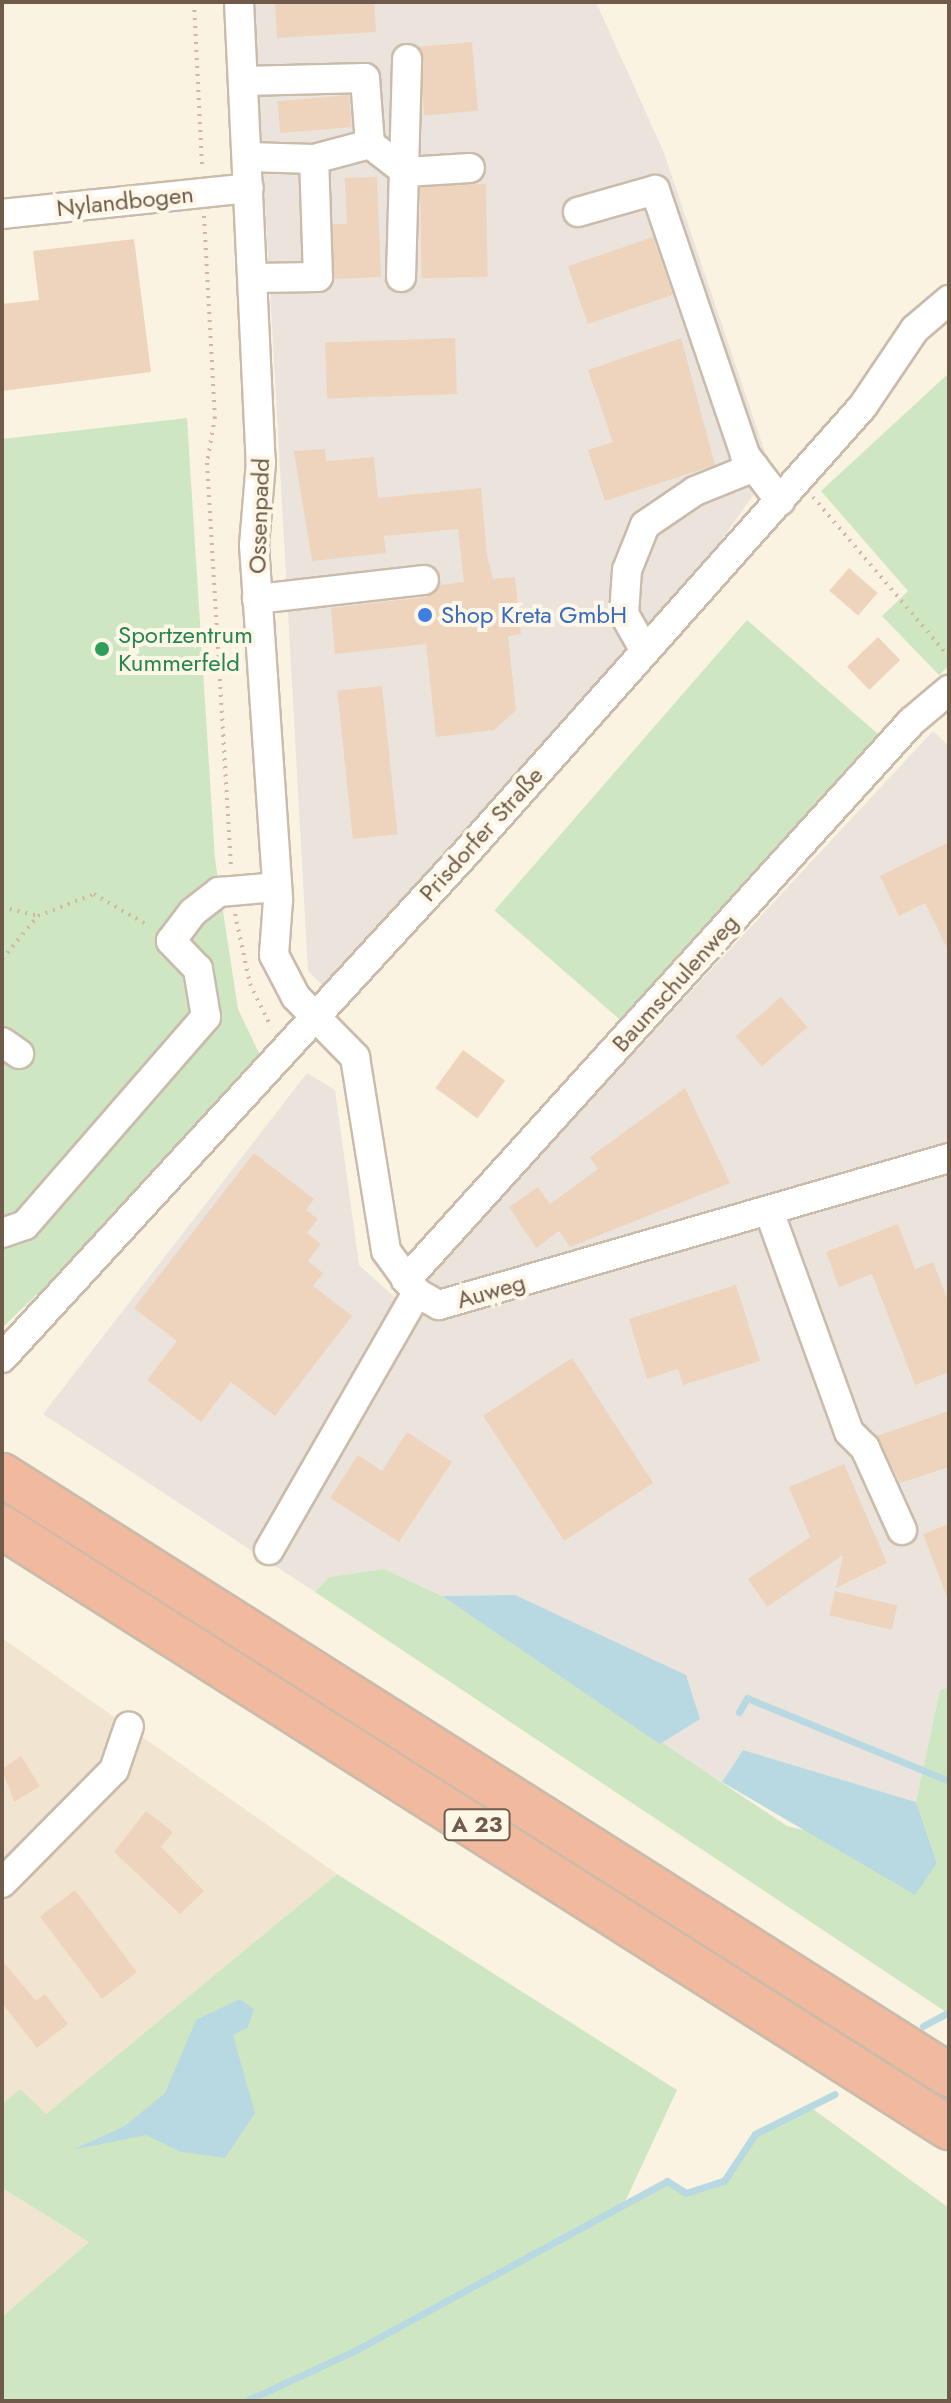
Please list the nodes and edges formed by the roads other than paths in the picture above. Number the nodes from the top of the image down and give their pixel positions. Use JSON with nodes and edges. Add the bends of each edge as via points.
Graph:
{"nodes":[{"id":1,"x":239,"y":2,"type":"edge"},
{"id":2,"x":407,"y":59,"type":"dead end"},
{"id":3,"x":244,"y":81,"type":"junction"},
{"id":4,"x":370,"y":144,"type":"junction"},
{"id":5,"x":248,"y":157,"type":"junction"},
{"id":6,"x":314,"y":159,"type":"junction"},
{"id":7,"x":470,"y":168,"type":"dead end"},
{"id":8,"x":406,"y":172,"type":"junction"},
{"id":9,"x":249,"y":188,"type":"junction"},
{"id":10,"x":578,"y":212,"type":"dead end"},
{"id":11,"x":2,"y":214,"type":"edge"},
{"id":12,"x":401,"y":277,"type":"dead end"},
{"id":13,"x":253,"y":278,"type":"junction"},
{"id":14,"x":949,"y":300,"type":"edge"},
{"id":15,"x":754,"y":467,"type":"junction"},
{"id":16,"x":789,"y":490,"type":"junction"},
{"id":17,"x":424,"y":580,"type":"dead end"},
{"id":18,"x":257,"y":599,"type":"junction"},
{"id":19,"x":644,"y":649,"type":"junction"},
{"id":20,"x":949,"y":690,"type":"edge"},
{"id":21,"x":277,"y":887,"type":"junction"},
{"id":22,"x":315,"y":1015,"type":"junction"},
{"id":23,"x":949,"y":1158,"type":"edge"},
{"id":24,"x":769,"y":1211,"type":"junction"},
{"id":25,"x":2,"y":1233,"type":"edge"},
{"id":26,"x":411,"y":1286,"type":"junction"},
{"id":27,"x":2,"y":1358,"type":"edge"},
{"id":28,"x":2,"y":1475,"type":"edge"},
{"id":29,"x":2,"y":1527,"type":"edge"},
{"id":30,"x":902,"y":1530,"type":"dead end"},
{"id":31,"x":269,"y":1550,"type":"dead end"},
{"id":32,"x":129,"y":1726,"type":"dead end"},
{"id":33,"x":2,"y":1883,"type":"edge"},
{"id":34,"x":949,"y":2075,"type":"edge"},
{"id":35,"x":949,"y":2128,"type":"edge"}],
"edges":[{"from":1,"to":3,"type":"street","name":"Ossenpadd"},
{"from":2,"to":8,"type":"street"},
{"from":3,"to":4,"type":"street","via":[[365,78]]},
{"from":3,"to":5,"type":"street","name":"Ossenpadd"},
{"from":4,"to":6,"type":"street"},
{"from":4,"to":8,"type":"street"},
{"from":5,"to":6,"type":"street"},
{"from":5,"to":9,"type":"street","name":"Ossenpadd"},
{"from":6,"to":13,"type":"street","via":[[318,277]]},
{"from":7,"to":8,"type":"street"},
{"from":8,"to":12,"type":"street"},
{"from":9,"to":11,"type":"street","name":"Nylandbogen"},
{"from":9,"to":13,"type":"street","name":"Ossenpadd"},
{"from":10,"to":15,"type":"street","via":[[655,190]]},
{"from":13,"to":18,"type":"street","name":"Ossenpadd","via":[[261,462]]},
{"from":14,"to":16,"type":"street","name":"Prisdorfer Straße","via":[[915,329],[863,406]]},
{"from":15,"to":16,"type":"street"},
{"from":15,"to":19,"type":"street","via":[[695,491],[645,525],[627,570],[624,614]]},
{"from":16,"to":19,"type":"street","name":"Prisdorfer Straße"},
{"from":17,"to":18,"type":"street"},
{"from":18,"to":21,"type":"street","name":"Ossenpadd"},
{"from":19,"to":22,"type":"street","name":"Prisdorfer Straße"},
{"from":20,"to":26,"type":"street","name":"Baumschulenweg","via":[[911,722]]},
{"from":21,"to":22,"type":"street","name":"Ossenpadd","via":[[274,955],[296,997]]},
{"from":21,"to":25,"type":"street","via":[[232,890],[206,899],[171,941],[198,969],[206,1017],[25,1225]]},
{"from":22,"to":26,"type":"street","via":[[355,1057],[386,1251]]},
{"from":22,"to":27,"type":"street","name":"Prisdorfer Straße"},
{"from":23,"to":24,"type":"street","name":"Auweg"},
{"from":24,"to":26,"type":"street","name":"Auweg","via":[[439,1305]]},
{"from":24,"to":30,"type":"street","via":[[849,1432],[865,1448]]},
{"from":26,"to":31,"type":"street","name":"Baumschulenweg"},
{"from":28,"to":34,"type":"highway","number":"A 23"},
{"from":29,"to":35,"type":"highway","number":"A 23"},
{"from":32,"to":33,"type":"street","via":[[114,1770]]}]}
